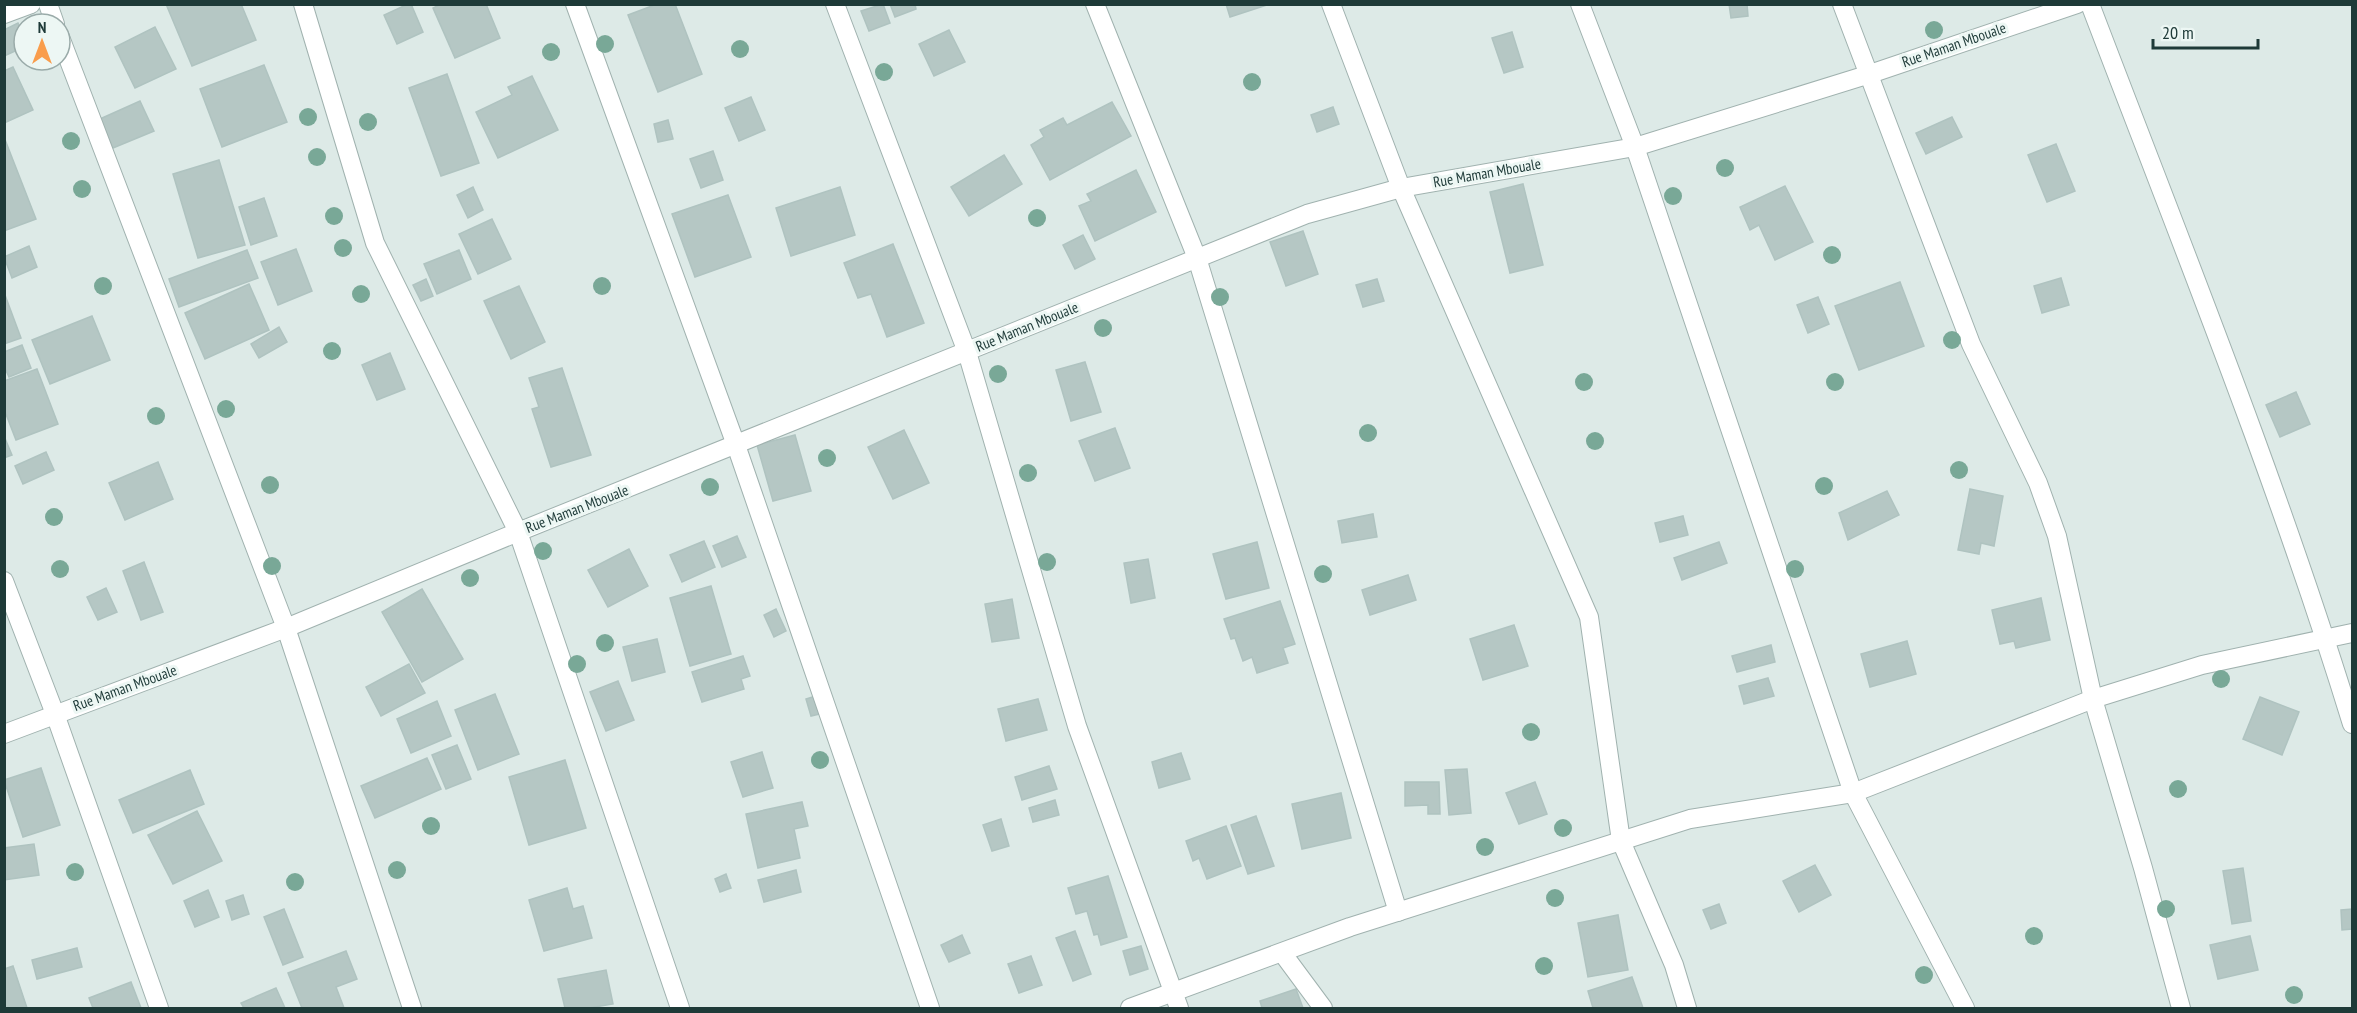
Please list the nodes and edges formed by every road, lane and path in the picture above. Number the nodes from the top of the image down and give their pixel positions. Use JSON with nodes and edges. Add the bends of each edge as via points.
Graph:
{"nodes":[{"id":1,"x":31,"y":4,"type":"edge"},
{"id":2,"x":303,"y":4,"type":"edge"},
{"id":3,"x":575,"y":4,"type":"edge"},
{"id":4,"x":835,"y":4,"type":"edge"},
{"id":5,"x":1095,"y":4,"type":"edge"},
{"id":6,"x":1331,"y":4,"type":"edge"},
{"id":7,"x":1580,"y":4,"type":"edge"},
{"id":8,"x":1842,"y":4,"type":"edge"},
{"id":9,"x":2077,"y":4,"type":"edge"},
{"id":10,"x":2090,"y":4,"type":"edge"},
{"id":11,"x":4,"y":14,"type":"edge"},
{"id":12,"x":72,"y":68,"type":"edge"},
{"id":13,"x":1870,"y":74,"type":"junction"},
{"id":14,"x":1635,"y":147,"type":"junction"},
{"id":15,"x":1401,"y":188,"type":"junction"},
{"id":16,"x":1197,"y":258,"type":"junction"},
{"id":17,"x":968,"y":352,"type":"junction"},
{"id":18,"x":736,"y":446,"type":"junction"},
{"id":19,"x":518,"y":532,"type":"junction"},
{"id":20,"x":4,"y":581,"type":"edge"},
{"id":21,"x":286,"y":628,"type":"junction"},
{"id":22,"x":2352,"y":633,"type":"edge"},
{"id":23,"x":2325,"y":637,"type":"junction"},
{"id":24,"x":2093,"y":699,"type":"junction"},
{"id":25,"x":55,"y":714,"type":"junction"},
{"id":26,"x":2352,"y":724,"type":"edge"},
{"id":27,"x":4,"y":734,"type":"edge"},
{"id":28,"x":1853,"y":794,"type":"junction"},
{"id":29,"x":1621,"y":842,"type":"junction"},
{"id":30,"x":1398,"y":912,"type":"junction"},
{"id":31,"x":1282,"y":954,"type":"junction"},
{"id":32,"x":1176,"y":1000,"type":"edge"},
{"id":33,"x":159,"y":1008,"type":"edge"},
{"id":34,"x":412,"y":1008,"type":"edge"},
{"id":35,"x":680,"y":1008,"type":"edge"},
{"id":36,"x":930,"y":1008,"type":"edge"},
{"id":37,"x":1130,"y":1008,"type":"edge"},
{"id":38,"x":1323,"y":1008,"type":"edge"},
{"id":39,"x":1687,"y":1008,"type":"edge"},
{"id":40,"x":1965,"y":1008,"type":"edge"},
{"id":41,"x":2181,"y":1008,"type":"edge"}],
"edges":[{"from":1,"to":11,"type":"street"},
{"from":2,"to":19,"type":"street","via":[[375,243]]},
{"from":3,"to":18,"type":"street"},
{"from":4,"to":17,"type":"street"},
{"from":5,"to":16,"type":"street"},
{"from":6,"to":15,"type":"street"},
{"from":7,"to":14,"type":"street"},
{"from":8,"to":13,"type":"street"},
{"from":9,"to":13,"type":"street","name":"Rue Maman Mbouale"},
{"from":10,"to":23,"type":"street","via":[[2242,403]]},
{"from":12,"to":21,"type":"street"},
{"from":13,"to":14,"type":"street","name":"Rue Maman Mbouale"},
{"from":13,"to":24,"type":"street","via":[[1971,344],[2038,483],[2057,536]]},
{"from":14,"to":15,"type":"street","name":"Rue Maman Mbouale"},
{"from":14,"to":28,"type":"street"},
{"from":15,"to":16,"type":"street","name":"Rue Maman Mbouale","via":[[1307,214]]},
{"from":15,"to":29,"type":"street","via":[[1589,617]]},
{"from":16,"to":17,"type":"street","name":"Rue Maman Mbouale"},
{"from":16,"to":30,"type":"street"},
{"from":17,"to":18,"type":"street","name":"Rue Maman Mbouale"},
{"from":17,"to":32,"type":"street","via":[[1077,726]]},
{"from":18,"to":19,"type":"street","name":"Rue Maman Mbouale"},
{"from":18,"to":36,"type":"street"},
{"from":19,"to":21,"type":"street","name":"Rue Maman Mbouale"},
{"from":19,"to":35,"type":"street"},
{"from":20,"to":25,"type":"street"},
{"from":21,"to":25,"type":"street","name":"Rue Maman Mbouale"},
{"from":21,"to":34,"type":"street"},
{"from":22,"to":23,"type":"street"},
{"from":23,"to":24,"type":"street","via":[[2202,665]]},
{"from":23,"to":26,"type":"street"},
{"from":24,"to":28,"type":"street"},
{"from":24,"to":41,"type":"street"},
{"from":25,"to":27,"type":"street","name":"Rue Maman Mbouale"},
{"from":25,"to":33,"type":"street"},
{"from":28,"to":29,"type":"street","via":[[1690,819]]},
{"from":28,"to":40,"type":"street"},
{"from":29,"to":30,"type":"street"},
{"from":29,"to":39,"type":"street","via":[[1674,965]]},
{"from":30,"to":31,"type":"street"},
{"from":31,"to":32,"type":"street"},
{"from":31,"to":38,"type":"street"},
{"from":32,"to":37,"type":"street"}]}
